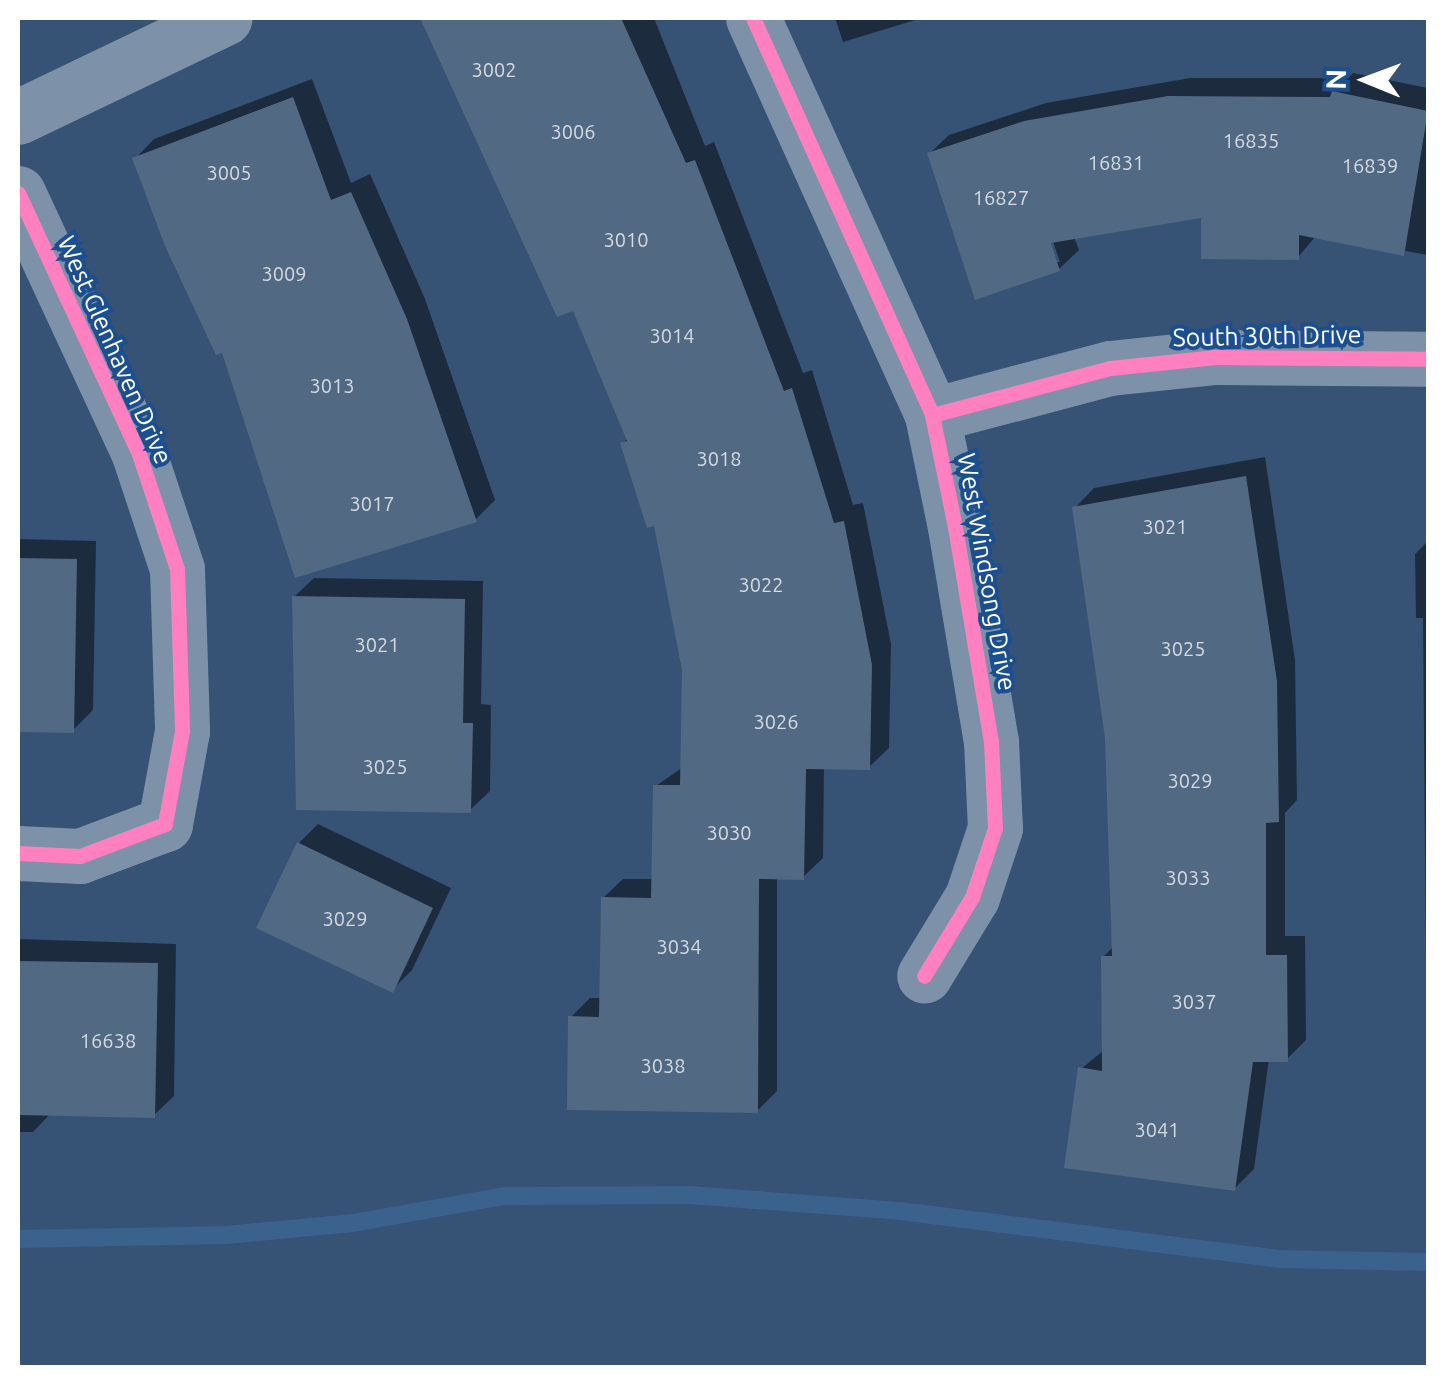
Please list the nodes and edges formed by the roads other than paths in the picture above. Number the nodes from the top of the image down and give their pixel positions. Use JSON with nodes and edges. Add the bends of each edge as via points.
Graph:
{"nodes":[{"id":1,"x":225,"y":18,"type":"edge"},
{"id":2,"x":753,"y":18,"type":"edge"},
{"id":3,"x":18,"y":118,"type":"edge"},
{"id":4,"x":18,"y":194,"type":"edge"},
{"id":5,"x":1428,"y":359,"type":"edge"},
{"id":6,"x":932,"y":415,"type":"junction"},
{"id":7,"x":18,"y":854,"type":"edge"},
{"id":8,"x":924,"y":976,"type":"dead end"}],
"edges":[{"from":1,"to":3,"type":"street"},
{"from":2,"to":6,"type":"street","name":"West Windsong Drive"},
{"from":4,"to":7,"type":"street","name":"West Glenhaven Drive","via":[[139,454],[177,568],[182,730],[165,824],[80,856]]},
{"from":5,"to":6,"type":"street","name":"South 30th Drive","via":[[1215,357],[1145,364]]},
{"from":6,"to":8,"type":"street","name":"West Windsong Drive","via":[[991,741],[995,828],[972,898]]}]}
